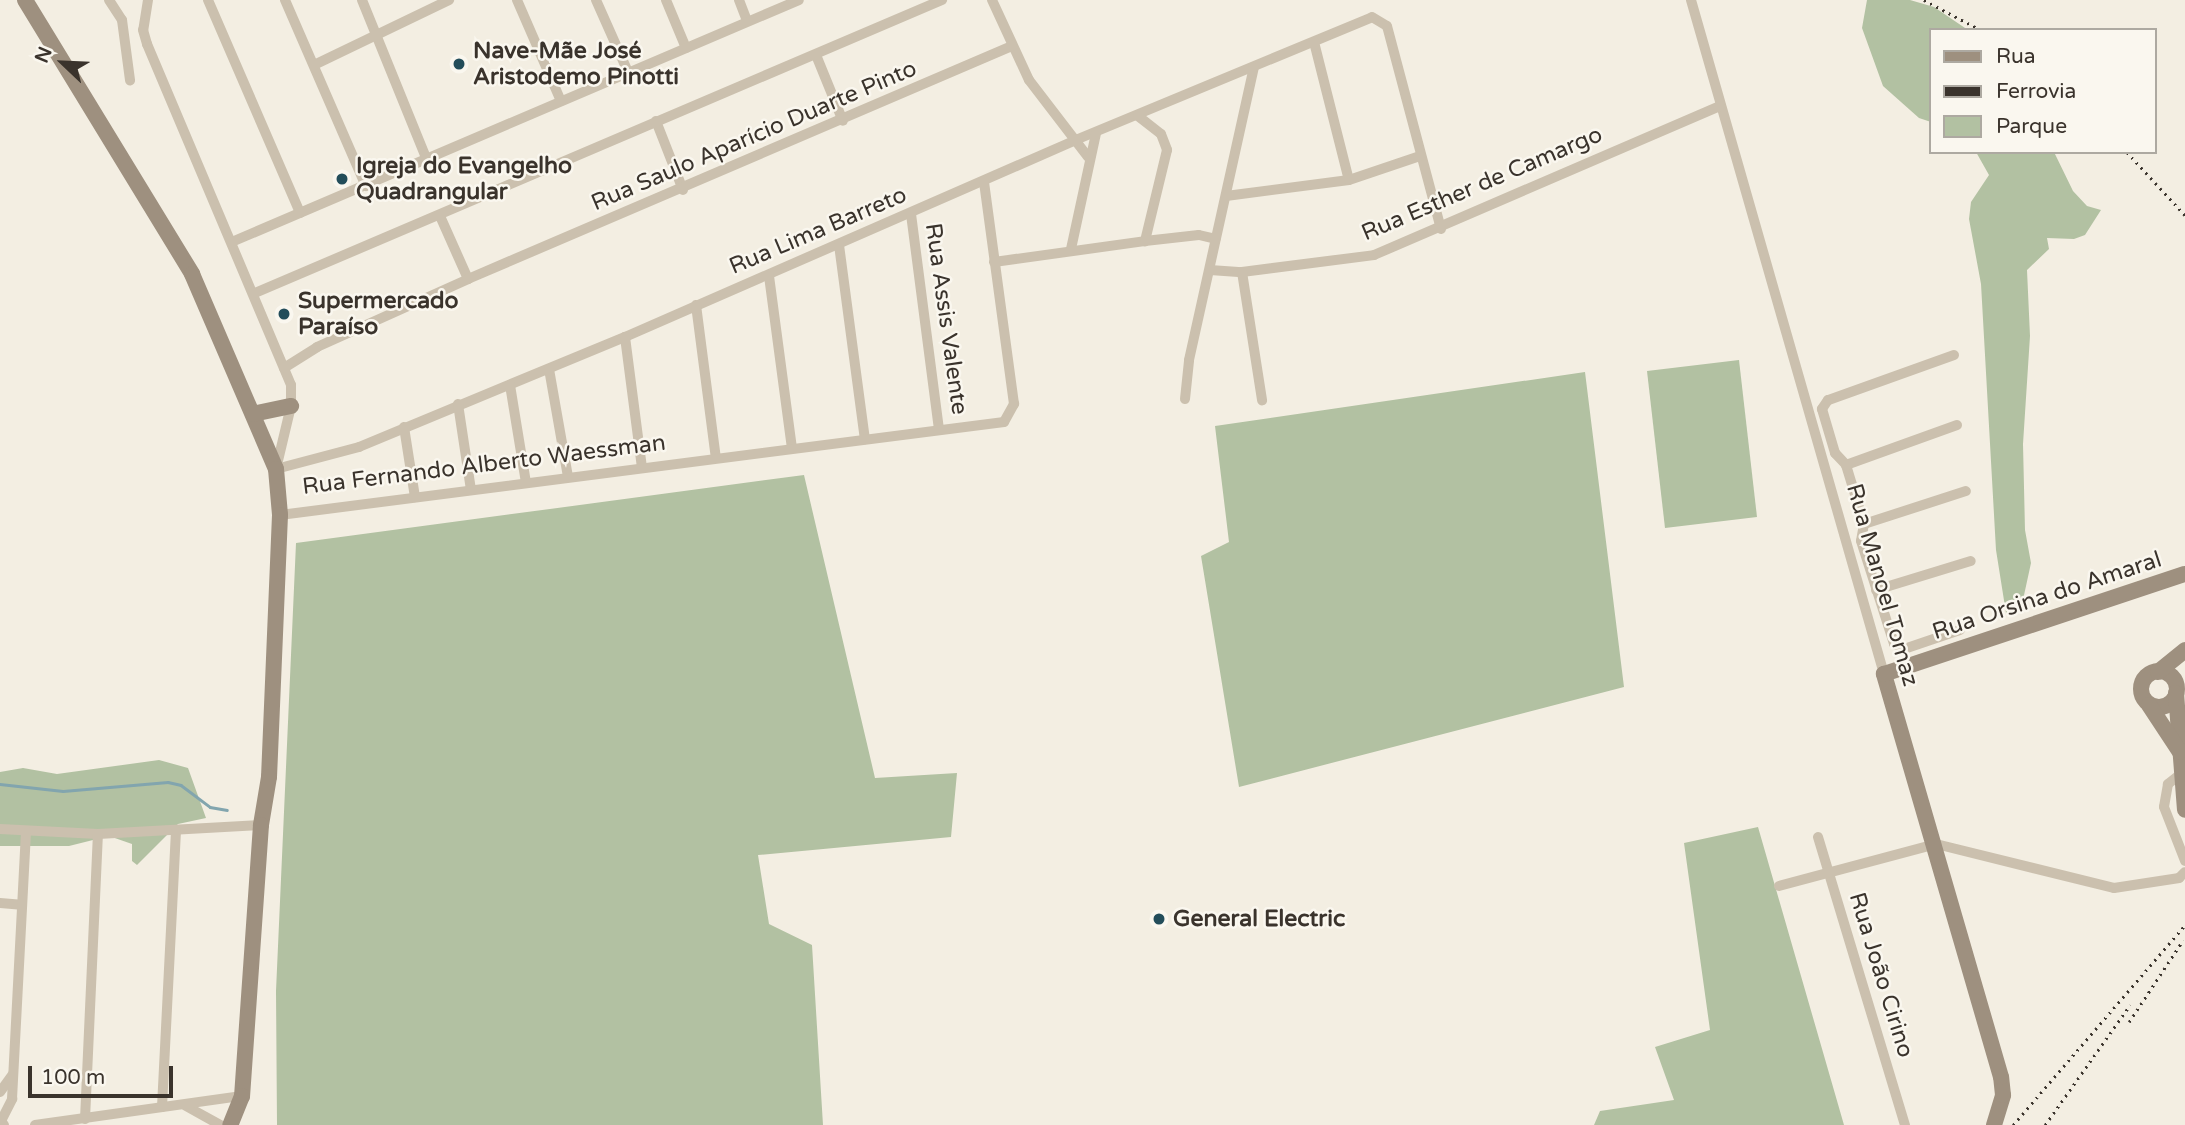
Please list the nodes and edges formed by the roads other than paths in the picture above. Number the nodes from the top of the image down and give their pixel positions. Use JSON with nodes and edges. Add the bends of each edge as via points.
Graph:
{"nodes":[{"id":1,"x":25,"y":0,"type":"edge"},
{"id":2,"x":109,"y":0,"type":"edge"},
{"id":3,"x":148,"y":0,"type":"edge"},
{"id":4,"x":208,"y":0,"type":"edge"},
{"id":5,"x":285,"y":0,"type":"edge"},
{"id":6,"x":362,"y":0,"type":"edge"},
{"id":7,"x":449,"y":0,"type":"edge"},
{"id":8,"x":517,"y":0,"type":"edge"},
{"id":9,"x":596,"y":0,"type":"edge"},
{"id":10,"x":667,"y":0,"type":"edge"},
{"id":11,"x":739,"y":0,"type":"edge"},
{"id":12,"x":799,"y":0,"type":"edge"},
{"id":13,"x":942,"y":0,"type":"edge"},
{"id":14,"x":992,"y":0,"type":"edge"},
{"id":15,"x":1691,"y":0,"type":"edge"},
{"id":16,"x":436,"y":2,"type":"edge"},
{"id":17,"x":747,"y":21,"type":"junction"},
{"id":18,"x":376,"y":33,"type":"junction"},
{"id":19,"x":1314,"y":42,"type":"junction"},
{"id":20,"x":1012,"y":46,"type":"junction"},
{"id":21,"x":686,"y":48,"type":"junction"},
{"id":22,"x":816,"y":55,"type":"junction"},
{"id":23,"x":314,"y":65,"type":"junction"},
{"id":24,"x":1254,"y":68,"type":"junction"},
{"id":25,"x":628,"y":72,"type":"junction"},
{"id":26,"x":130,"y":80,"type":"dead end"},
{"id":27,"x":561,"y":102,"type":"junction"},
{"id":28,"x":1720,"y":106,"type":"junction"},
{"id":29,"x":1150,"y":111,"type":"junction"},
{"id":30,"x":1138,"y":116,"type":"junction"},
{"id":31,"x":656,"y":121,"type":"junction"},
{"id":32,"x":843,"y":121,"type":"junction"},
{"id":33,"x":1152,"y":124,"type":"junction"},
{"id":34,"x":1096,"y":133,"type":"junction"},
{"id":35,"x":1078,"y":139,"type":"junction"},
{"id":36,"x":1420,"y":156,"type":"junction"},
{"id":37,"x":1088,"y":157,"type":"junction"},
{"id":38,"x":427,"y":160,"type":"junction"},
{"id":39,"x":1349,"y":180,"type":"junction"},
{"id":40,"x":984,"y":181,"type":"junction"},
{"id":41,"x":366,"y":186,"type":"junction"},
{"id":42,"x":683,"y":190,"type":"junction"},
{"id":43,"x":1226,"y":196,"type":"junction"},
{"id":44,"x":300,"y":213,"type":"junction"},
{"id":45,"x":911,"y":214,"type":"junction"},
{"id":46,"x":439,"y":216,"type":"junction"},
{"id":47,"x":1441,"y":229,"type":"junction"},
{"id":48,"x":1216,"y":239,"type":"junction"},
{"id":49,"x":234,"y":241,"type":"junction"},
{"id":50,"x":1145,"y":241,"type":"junction"},
{"id":51,"x":839,"y":245,"type":"junction"},
{"id":52,"x":1071,"y":249,"type":"junction"},
{"id":53,"x":994,"y":262,"type":"junction"},
{"id":54,"x":1210,"y":270,"type":"junction"},
{"id":55,"x":1242,"y":272,"type":"junction"},
{"id":56,"x":769,"y":276,"type":"junction"},
{"id":57,"x":468,"y":279,"type":"junction"},
{"id":58,"x":255,"y":293,"type":"junction"},
{"id":59,"x":696,"y":304,"type":"junction"},
{"id":60,"x":625,"y":337,"type":"junction"},
{"id":61,"x":1954,"y":355,"type":"dead end"},
{"id":62,"x":284,"y":368,"type":"junction"},
{"id":63,"x":549,"y":369,"type":"junction"},
{"id":64,"x":510,"y":384,"type":"junction"},
{"id":65,"x":1185,"y":399,"type":"dead end"},
{"id":66,"x":1262,"y":400,"type":"dead end"},
{"id":67,"x":458,"y":404,"type":"junction"},
{"id":68,"x":291,"y":405,"type":"junction"},
{"id":69,"x":253,"y":414,"type":"junction"},
{"id":70,"x":1957,"y":425,"type":"dead end"},
{"id":71,"x":404,"y":427,"type":"junction"},
{"id":72,"x":939,"y":429,"type":"junction"},
{"id":73,"x":865,"y":439,"type":"junction"},
{"id":74,"x":792,"y":448,"type":"junction"},
{"id":75,"x":716,"y":458,"type":"junction"},
{"id":76,"x":1846,"y":465,"type":"junction"},
{"id":77,"x":642,"y":468,"type":"junction"},
{"id":78,"x":276,"y":469,"type":"junction"},
{"id":79,"x":568,"y":477,"type":"junction"},
{"id":80,"x":526,"y":483,"type":"junction"},
{"id":81,"x":471,"y":490,"type":"junction"},
{"id":82,"x":1966,"y":491,"type":"dead end"},
{"id":83,"x":415,"y":497,"type":"junction"},
{"id":84,"x":1859,"y":509,"type":"junction"},
{"id":85,"x":1838,"y":514,"type":"junction"},
{"id":86,"x":280,"y":515,"type":"junction"},
{"id":87,"x":1864,"y":524,"type":"junction"},
{"id":88,"x":1971,"y":561,"type":"dead end"},
{"id":89,"x":2185,"y":574,"type":"edge"},
{"id":90,"x":1875,"y":590,"type":"junction"},
{"id":91,"x":1960,"y":630,"type":"dead end"},
{"id":92,"x":2185,"y":650,"type":"edge"},
{"id":93,"x":2185,"y":670,"type":"edge"},
{"id":94,"x":2158,"y":672,"type":"junction"},
{"id":95,"x":1884,"y":674,"type":"junction"},
{"id":96,"x":2176,"y":689,"type":"junction"},
{"id":97,"x":2149,"y":705,"type":"junction"},
{"id":98,"x":2181,"y":754,"type":"junction"},
{"id":99,"x":2182,"y":773,"type":"junction"},
{"id":100,"x":2185,"y":810,"type":"edge"},
{"id":101,"x":261,"y":825,"type":"junction"},
{"id":102,"x":0,"y":830,"type":"edge"},
{"id":103,"x":26,"y":831,"type":"junction"},
{"id":104,"x":176,"y":831,"type":"junction"},
{"id":105,"x":99,"y":834,"type":"junction"},
{"id":106,"x":1818,"y":837,"type":"dead end"},
{"id":107,"x":1936,"y":844,"type":"junction"},
{"id":108,"x":2185,"y":861,"type":"edge"},
{"id":109,"x":2185,"y":872,"type":"edge"},
{"id":110,"x":1828,"y":873,"type":"junction"},
{"id":111,"x":1779,"y":886,"type":"dead end"},
{"id":112,"x":0,"y":904,"type":"edge"},
{"id":113,"x":21,"y":905,"type":"junction"},
{"id":114,"x":14,"y":1072,"type":"junction"},
{"id":115,"x":0,"y":1092,"type":"edge"},
{"id":116,"x":242,"y":1096,"type":"junction"},
{"id":117,"x":186,"y":1106,"type":"junction"},
{"id":118,"x":162,"y":1107,"type":"junction"},
{"id":119,"x":85,"y":1119,"type":"junction"},
{"id":120,"x":2,"y":1122,"type":"edge"},
{"id":121,"x":35,"y":1125,"type":"edge"},
{"id":122,"x":220,"y":1125,"type":"edge"},
{"id":123,"x":230,"y":1125,"type":"edge"},
{"id":124,"x":1905,"y":1125,"type":"edge"},
{"id":125,"x":1994,"y":1125,"type":"edge"}],
"edges":[{"from":1,"to":69,"type":"street","via":[[192,274]]},
{"from":2,"to":26,"type":"street","via":[[122,20]]},
{"from":3,"to":49,"type":"street","via":[[143,30],[147,44]]},
{"from":4,"to":44,"type":"street"},
{"from":5,"to":23,"type":"street"},
{"from":6,"to":18,"type":"street"},
{"from":7,"to":16,"type":"street"},
{"from":8,"to":27,"type":"street"},
{"from":9,"to":25,"type":"street"},
{"from":10,"to":21,"type":"street"},
{"from":11,"to":17,"type":"street"},
{"from":12,"to":17,"type":"street"},
{"from":13,"to":22,"type":"street"},
{"from":14,"to":20,"type":"street"},
{"from":15,"to":28,"type":"street","name":"Rua Manoel Tomaz"},
{"from":16,"to":18,"type":"street"},
{"from":17,"to":21,"type":"street"},
{"from":18,"to":23,"type":"street"},
{"from":18,"to":38,"type":"street"},
{"from":19,"to":24,"type":"street","name":"Rua Lima Barreto"},
{"from":19,"to":36,"type":"street","name":"Rua Lima Barreto","via":[[1372,17],[1387,26]]},
{"from":19,"to":39,"type":"street"},
{"from":20,"to":32,"type":"street","name":"Rua Saulo Aparício Duarte Pinto"},
{"from":20,"to":35,"type":"street","via":[[1029,80]]},
{"from":21,"to":25,"type":"street"},
{"from":22,"to":31,"type":"street"},
{"from":22,"to":32,"type":"street"},
{"from":23,"to":41,"type":"street"},
{"from":24,"to":29,"type":"street","name":"Rua Lima Barreto"},
{"from":24,"to":43,"type":"street"},
{"from":25,"to":27,"type":"street"},
{"from":27,"to":38,"type":"street"},
{"from":28,"to":47,"type":"street","name":"Rua Esther de Camargo"},
{"from":28,"to":85,"type":"street","name":"Rua Manoel Tomaz"},
{"from":29,"to":30,"type":"street","name":"Rua Lima Barreto"},
{"from":29,"to":33,"type":"street"},
{"from":30,"to":33,"type":"street"},
{"from":30,"to":34,"type":"street","name":"Rua Lima Barreto"},
{"from":31,"to":42,"type":"street"},
{"from":31,"to":46,"type":"street"},
{"from":32,"to":42,"type":"street","name":"Rua Saulo Aparício Duarte Pinto"},
{"from":33,"to":50,"type":"street","via":[[1167,150]]},
{"from":34,"to":35,"type":"street","name":"Rua Lima Barreto"},
{"from":34,"to":37,"type":"street"},
{"from":35,"to":37,"type":"street"},
{"from":35,"to":40,"type":"street","name":"Rua Lima Barreto"},
{"from":36,"to":39,"type":"street"},
{"from":36,"to":47,"type":"street"},
{"from":37,"to":52,"type":"street"},
{"from":38,"to":41,"type":"street"},
{"from":39,"to":43,"type":"street"},
{"from":40,"to":45,"type":"street","name":"Rua Lima Barreto"},
{"from":40,"to":53,"type":"street"},
{"from":41,"to":44,"type":"street"},
{"from":42,"to":57,"type":"street","name":"Rua Saulo Aparício Duarte Pinto"},
{"from":43,"to":48,"type":"street"},
{"from":44,"to":49,"type":"street"},
{"from":45,"to":51,"type":"street","name":"Rua Lima Barreto"},
{"from":45,"to":72,"type":"street","name":"Rua Assis Valente"},
{"from":46,"to":57,"type":"street"},
{"from":46,"to":58,"type":"street"},
{"from":47,"to":55,"type":"street","name":"Rua Esther de Camargo","via":[[1374,255]]},
{"from":48,"to":50,"type":"street","via":[[1199,235]]},
{"from":48,"to":54,"type":"street"},
{"from":49,"to":58,"type":"street"},
{"from":50,"to":52,"type":"street"},
{"from":51,"to":56,"type":"street","name":"Rua Lima Barreto"},
{"from":51,"to":73,"type":"street"},
{"from":52,"to":53,"type":"street"},
{"from":53,"to":72,"type":"street","name":"Rua Fernando Alberto Waessman","via":[[1014,404],[1004,422]]},
{"from":54,"to":55,"type":"street","name":"Rua Esther de Camargo"},
{"from":54,"to":65,"type":"street"},
{"from":55,"to":66,"type":"street"},
{"from":56,"to":59,"type":"street","name":"Rua Lima Barreto"},
{"from":56,"to":74,"type":"street"},
{"from":57,"to":62,"type":"street","name":"Rua Saulo Aparício Duarte Pinto","via":[[317,347]]},
{"from":58,"to":62,"type":"street"},
{"from":59,"to":60,"type":"street","name":"Rua Lima Barreto"},
{"from":59,"to":75,"type":"street"},
{"from":60,"to":63,"type":"street","name":"Rua Lima Barreto"},
{"from":60,"to":77,"type":"street"},
{"from":61,"to":76,"type":"street","via":[[1824,403],[1835,453]]},
{"from":62,"to":68,"type":"street","via":[[291,385]]},
{"from":63,"to":64,"type":"street","name":"Rua Lima Barreto"},
{"from":63,"to":79,"type":"street"},
{"from":64,"to":67,"type":"street","name":"Rua Lima Barreto"},
{"from":64,"to":80,"type":"street"},
{"from":67,"to":71,"type":"street","name":"Rua Lima Barreto"},
{"from":67,"to":81,"type":"street"},
{"from":68,"to":69,"type":"street"},
{"from":68,"to":78,"type":"street"},
{"from":69,"to":78,"type":"street"},
{"from":70,"to":76,"type":"street"},
{"from":71,"to":78,"type":"street","name":"Rua Lima Barreto","via":[[359,447]]},
{"from":71,"to":83,"type":"street"},
{"from":72,"to":73,"type":"street","name":"Rua Fernando Alberto Waessman"},
{"from":73,"to":74,"type":"street","name":"Rua Fernando Alberto Waessman"},
{"from":74,"to":75,"type":"street","name":"Rua Fernando Alberto Waessman"},
{"from":75,"to":77,"type":"street","name":"Rua Fernando Alberto Waessman"},
{"from":76,"to":84,"type":"street"},
{"from":77,"to":79,"type":"street","name":"Rua Fernando Alberto Waessman"},
{"from":78,"to":86,"type":"street"},
{"from":79,"to":80,"type":"street","name":"Rua Fernando Alberto Waessman"},
{"from":80,"to":81,"type":"street","name":"Rua Fernando Alberto Waessman"},
{"from":81,"to":83,"type":"street","name":"Rua Fernando Alberto Waessman"},
{"from":82,"to":87,"type":"street"},
{"from":83,"to":86,"type":"street","name":"Rua Fernando Alberto Waessman"},
{"from":84,"to":85,"type":"street"},
{"from":84,"to":87,"type":"street"},
{"from":85,"to":95,"type":"street","name":"Rua Manoel Tomaz"},
{"from":86,"to":101,"type":"street","name":"Rua Fernando Alberto Waessman","via":[[269,776]]},
{"from":87,"to":90,"type":"street","via":[[1861,541]]},
{"from":88,"to":90,"type":"street"},
{"from":89,"to":95,"type":"street","name":"Rua Orsina do Amaral"},
{"from":90,"to":91,"type":"street","via":[[1897,648]]},
{"from":92,"to":94,"type":"street"},
{"from":93,"to":96,"type":"street"},
{"from":94,"to":96,"type":"street","via":[[2171,676]]},
{"from":94,"to":97,"type":"street","via":[[2142,684],[2142,696]]},
{"from":95,"to":107,"type":"street","name":"Rua Manoel Tomaz"},
{"from":96,"to":97,"type":"street","via":[[2169,704]]},
{"from":96,"to":98,"type":"street"},
{"from":97,"to":98,"type":"street"},
{"from":98,"to":99,"type":"street"},
{"from":99,"to":100,"type":"street"},
{"from":99,"to":108,"type":"street","via":[[2168,784],[2164,807]]},
{"from":101,"to":104,"type":"street"},
{"from":101,"to":116,"type":"street","name":"Rua Fernando Alberto Waessman"},
{"from":102,"to":103,"type":"street"},
{"from":103,"to":105,"type":"street"},
{"from":103,"to":113,"type":"street"},
{"from":104,"to":105,"type":"street"},
{"from":104,"to":118,"type":"street"},
{"from":105,"to":119,"type":"street"},
{"from":106,"to":110,"type":"street","name":"Rua João Cirino"},
{"from":107,"to":109,"type":"street","via":[[2115,888],[2179,878]]},
{"from":107,"to":110,"type":"street"},
{"from":107,"to":125,"type":"street","name":"Rua Manoel Tomaz","via":[[2001,1077],[2003,1095]]},
{"from":110,"to":111,"type":"street"},
{"from":110,"to":124,"type":"street","name":"Rua João Cirino"},
{"from":112,"to":113,"type":"street"},
{"from":113,"to":114,"type":"street"},
{"from":114,"to":115,"type":"street"},
{"from":114,"to":120,"type":"street","via":[[12,1099]]},
{"from":116,"to":117,"type":"street"},
{"from":116,"to":123,"type":"street","name":"Rua Fernando Alberto Waessman"},
{"from":117,"to":118,"type":"street"},
{"from":117,"to":122,"type":"street"},
{"from":118,"to":119,"type":"street"},
{"from":119,"to":121,"type":"street"}]}
